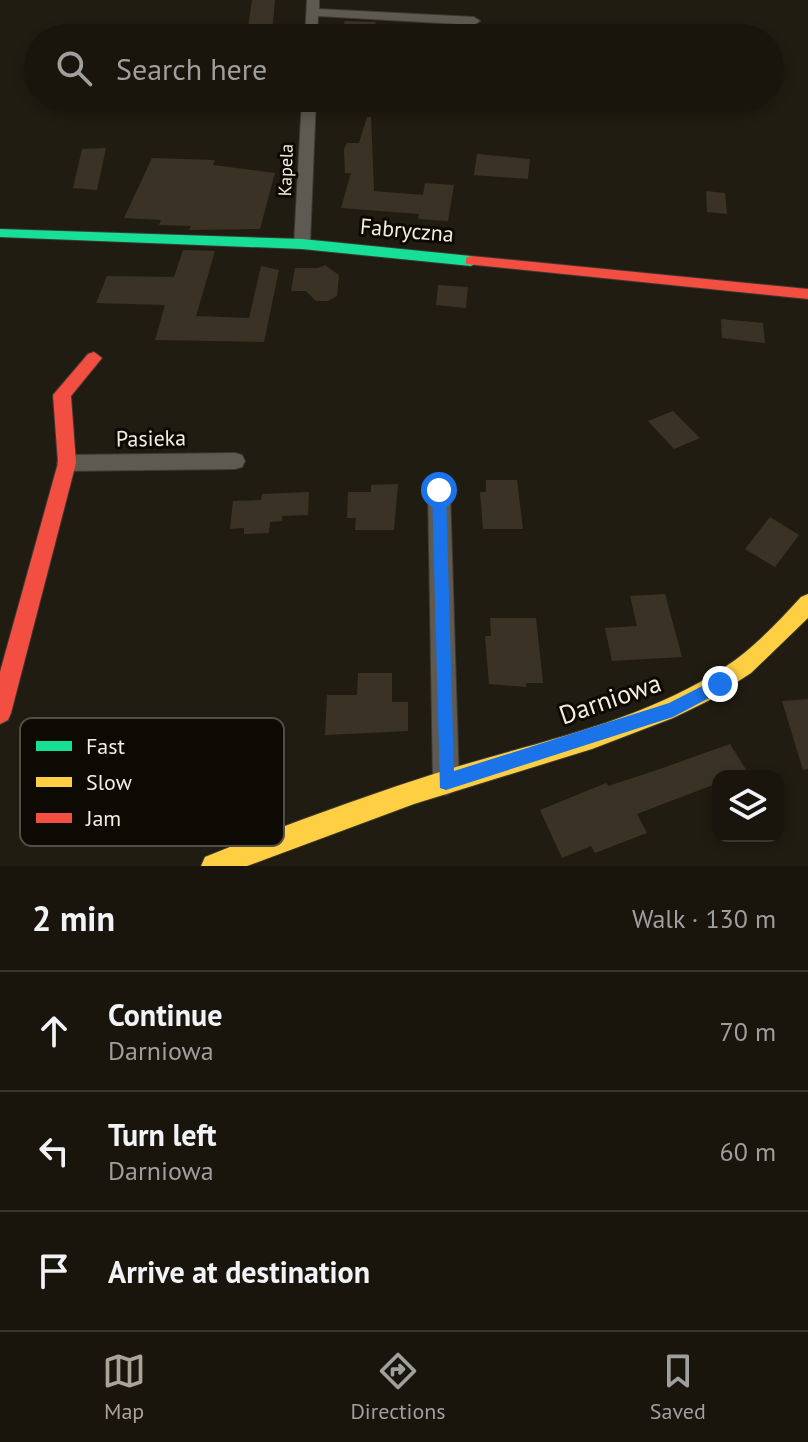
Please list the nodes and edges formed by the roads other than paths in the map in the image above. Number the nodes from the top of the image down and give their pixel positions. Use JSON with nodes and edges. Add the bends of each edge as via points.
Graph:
{"nodes":[{"id":1,"x":312,"y":6,"type":"edge"},
{"id":2,"x":474,"y":21,"type":"dead end"},
{"id":3,"x":308,"y":112,"type":"edge"},
{"id":4,"x":0,"y":233,"type":"edge"},
{"id":5,"x":302,"y":244,"type":"junction"},
{"id":6,"x":808,"y":294,"type":"edge"},
{"id":7,"x":94,"y":358,"type":"dead end"},
{"id":8,"x":235,"y":461,"type":"dead end"},
{"id":9,"x":67,"y":463,"type":"junction"},
{"id":10,"x":439,"y":490,"type":"dead end"},
{"id":11,"x":808,"y":603,"type":"edge"},
{"id":12,"x":0,"y":713,"type":"edge"},
{"id":13,"x":446,"y":782,"type":"junction"},
{"id":14,"x":284,"y":841,"type":"edge"},
{"id":15,"x":269,"y":846,"type":"edge"},
{"id":16,"x":214,"y":866,"type":"edge"}],
"edges":[{"from":1,"to":2,"type":"street"},
{"from":3,"to":5,"type":"street","name":"Kapela"},
{"from":4,"to":5,"type":"street","name":"Fabryczna"},
{"from":5,"to":6,"type":"street","name":"Fabryczna"},
{"from":7,"to":9,"type":"street","via":[[62,395]]},
{"from":8,"to":9,"type":"street","name":"Pasieka"},
{"from":9,"to":12,"type":"street"},
{"from":10,"to":13,"type":"street"},
{"from":11,"to":13,"type":"street","name":"Darniowa","via":[[786,633],[720,684],[673,709]]},
{"from":13,"to":14,"type":"street","name":"Darniowa"},
{"from":15,"to":16,"type":"street","name":"Darniowa"}]}
